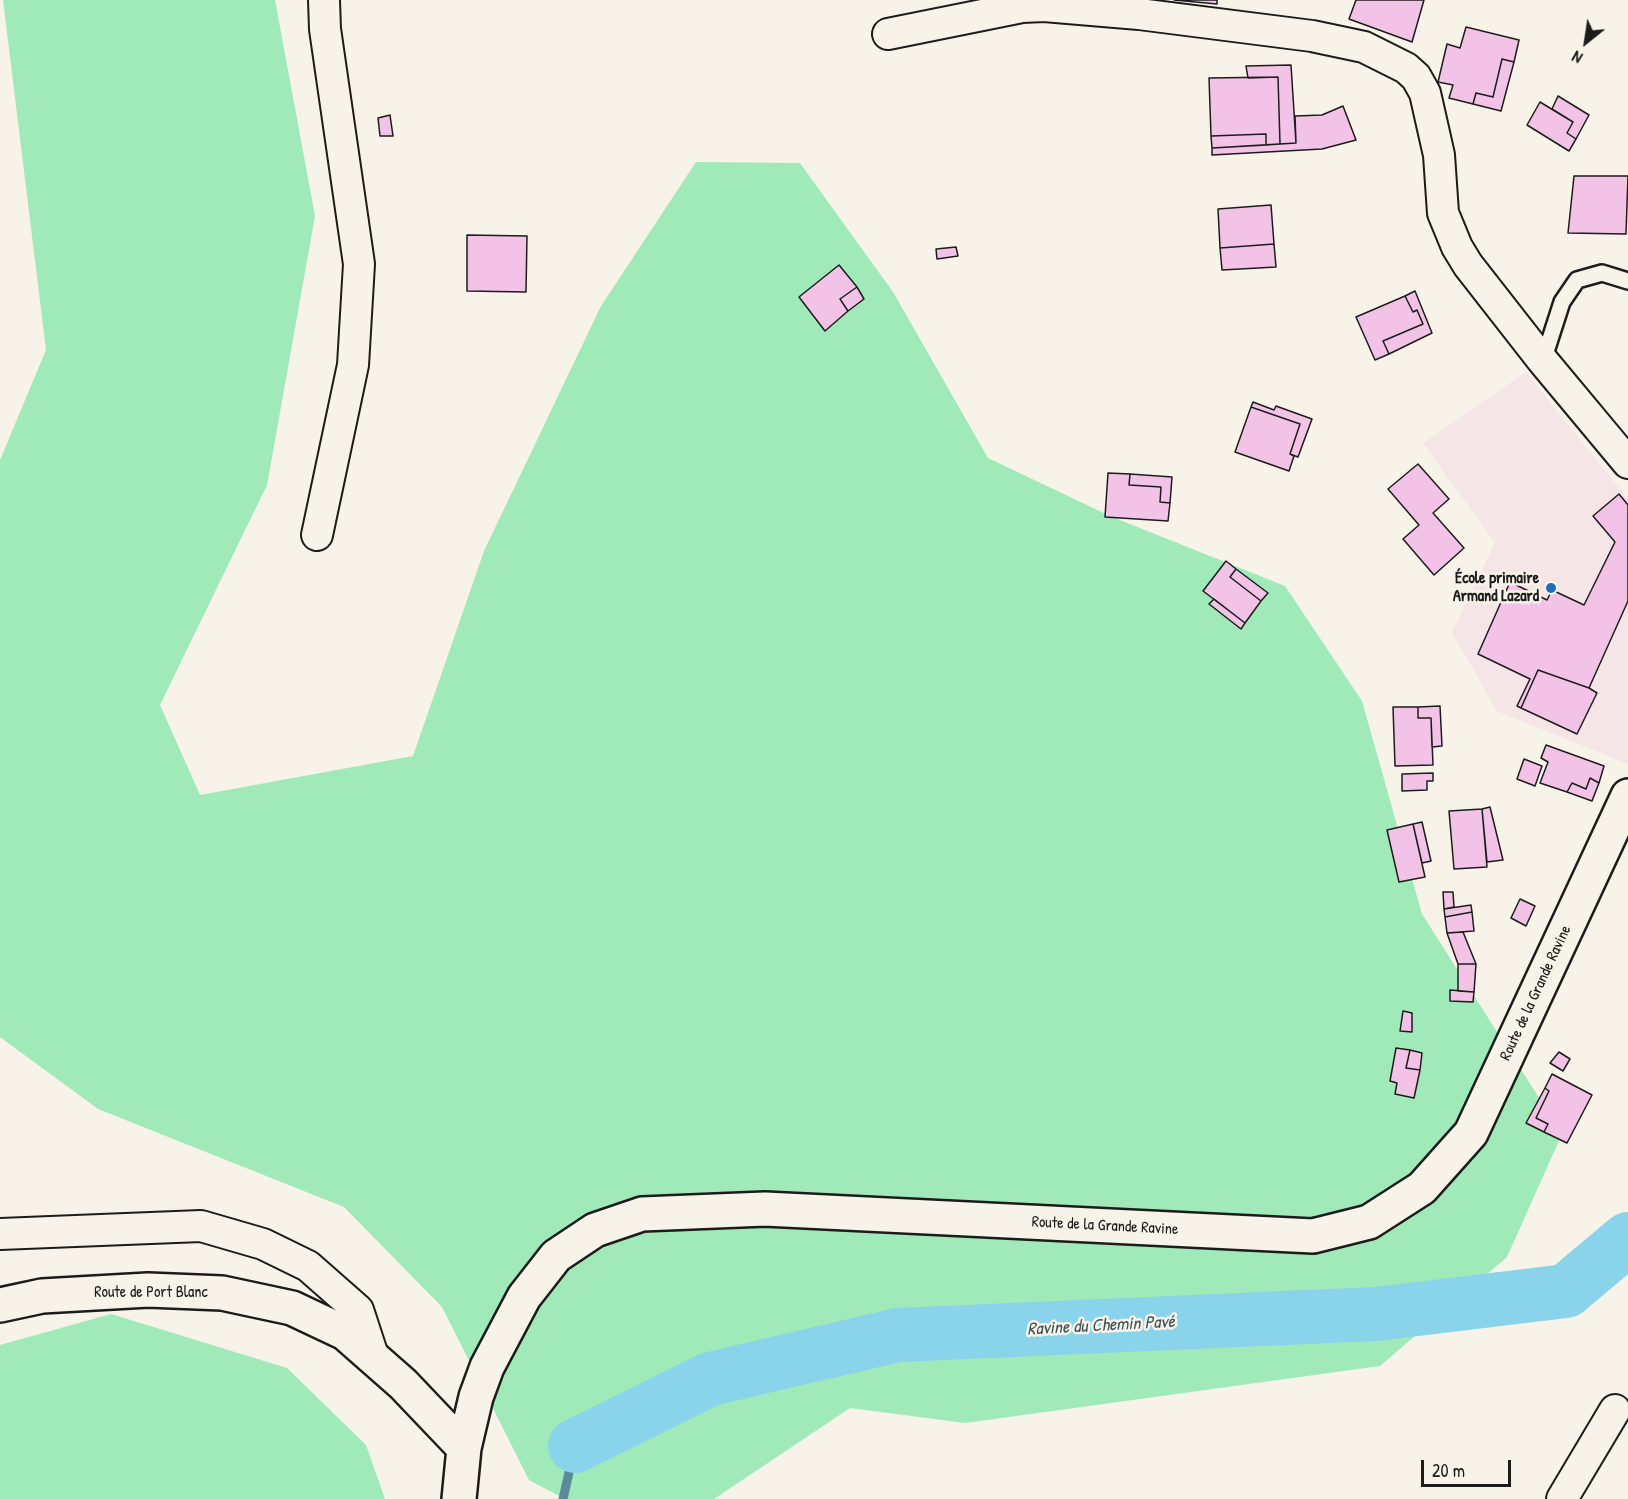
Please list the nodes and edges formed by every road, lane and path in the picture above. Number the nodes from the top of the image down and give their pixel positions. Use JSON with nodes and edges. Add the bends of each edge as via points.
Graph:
{"nodes":[{"id":1,"x":324,"y":0,"type":"edge"},
{"id":2,"x":888,"y":34,"type":"dead end"},
{"id":3,"x":1628,"y":281,"type":"edge"},
{"id":4,"x":1542,"y":361,"type":"junction"},
{"id":5,"x":1628,"y":463,"type":"edge"},
{"id":6,"x":317,"y":535,"type":"dead end"},
{"id":7,"x":1628,"y":796,"type":"edge"},
{"id":8,"x":0,"y":1234,"type":"edge"},
{"id":9,"x":0,"y":1305,"type":"edge"},
{"id":10,"x":374,"y":1359,"type":"junction"},
{"id":11,"x":1615,"y":1410,"type":"dead end"},
{"id":12,"x":464,"y":1448,"type":"junction"},
{"id":13,"x":459,"y":1499,"type":"edge"},
{"id":14,"x":1562,"y":1499,"type":"edge"}],
"edges":[{"from":1,"to":6,"type":"street","via":[[359,264],[353,365]]},
{"from":2,"to":4,"type":"street","via":[[1044,6],[1312,36],[1364,47],[1399,64],[1416,77],[1432,116],[1443,213],[1451,236],[1468,265]]},
{"from":3,"to":4,"type":"lane","via":[[1602,273],[1577,280],[1562,302]]},
{"from":4,"to":5,"type":"street"},
{"from":7,"to":12,"type":"main road","name":"Route de la Grande Ravine","via":[[1471,1133],[1422,1188],[1369,1222],[1313,1236],[765,1209],[642,1214],[595,1230],[556,1256],[524,1297],[487,1367]]},
{"from":8,"to":10,"type":"street","via":[[201,1227],[263,1244],[308,1266],[358,1310]]},
{"from":9,"to":10,"type":"main road","name":"Route de Port Blanc","via":[[42,1296],[148,1290],[222,1293],[292,1308],[345,1333]]},
{"from":10,"to":12,"type":"main road","name":"Route de Port Blanc"},
{"from":11,"to":14,"type":"street"},
{"from":12,"to":13,"type":"main road","name":"Route de la Grande Ravine"}]}
